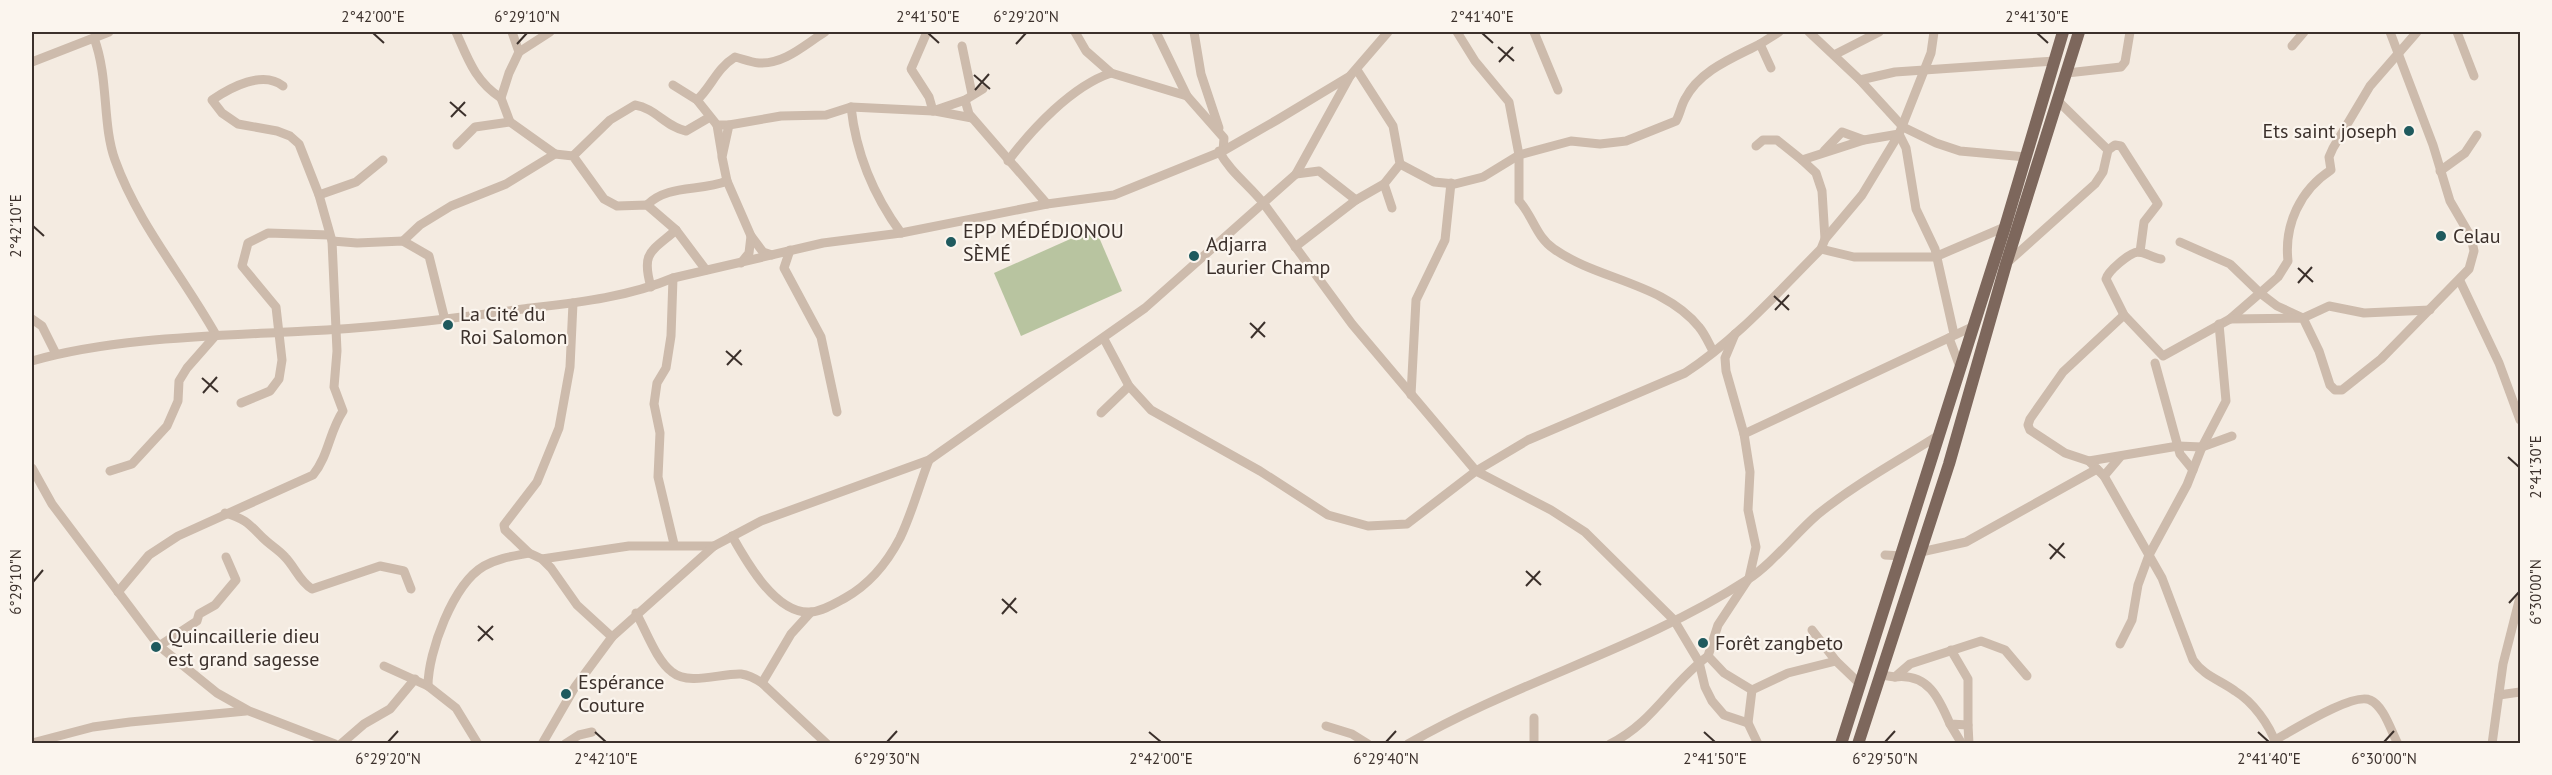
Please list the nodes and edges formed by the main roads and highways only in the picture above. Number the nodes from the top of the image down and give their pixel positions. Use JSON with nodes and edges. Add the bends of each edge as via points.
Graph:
{"nodes":[{"id":1,"x":2063,"y":32,"type":"edge"},
{"id":2,"x":2079,"y":32,"type":"edge"},
{"id":3,"x":1841,"y":744,"type":"edge"},
{"id":4,"x":1858,"y":744,"type":"edge"}],
"edges":[{"from":1,"to":3,"type":"main road"},
{"from":2,"to":4,"type":"main road","via":[[1921,552]]}]}
